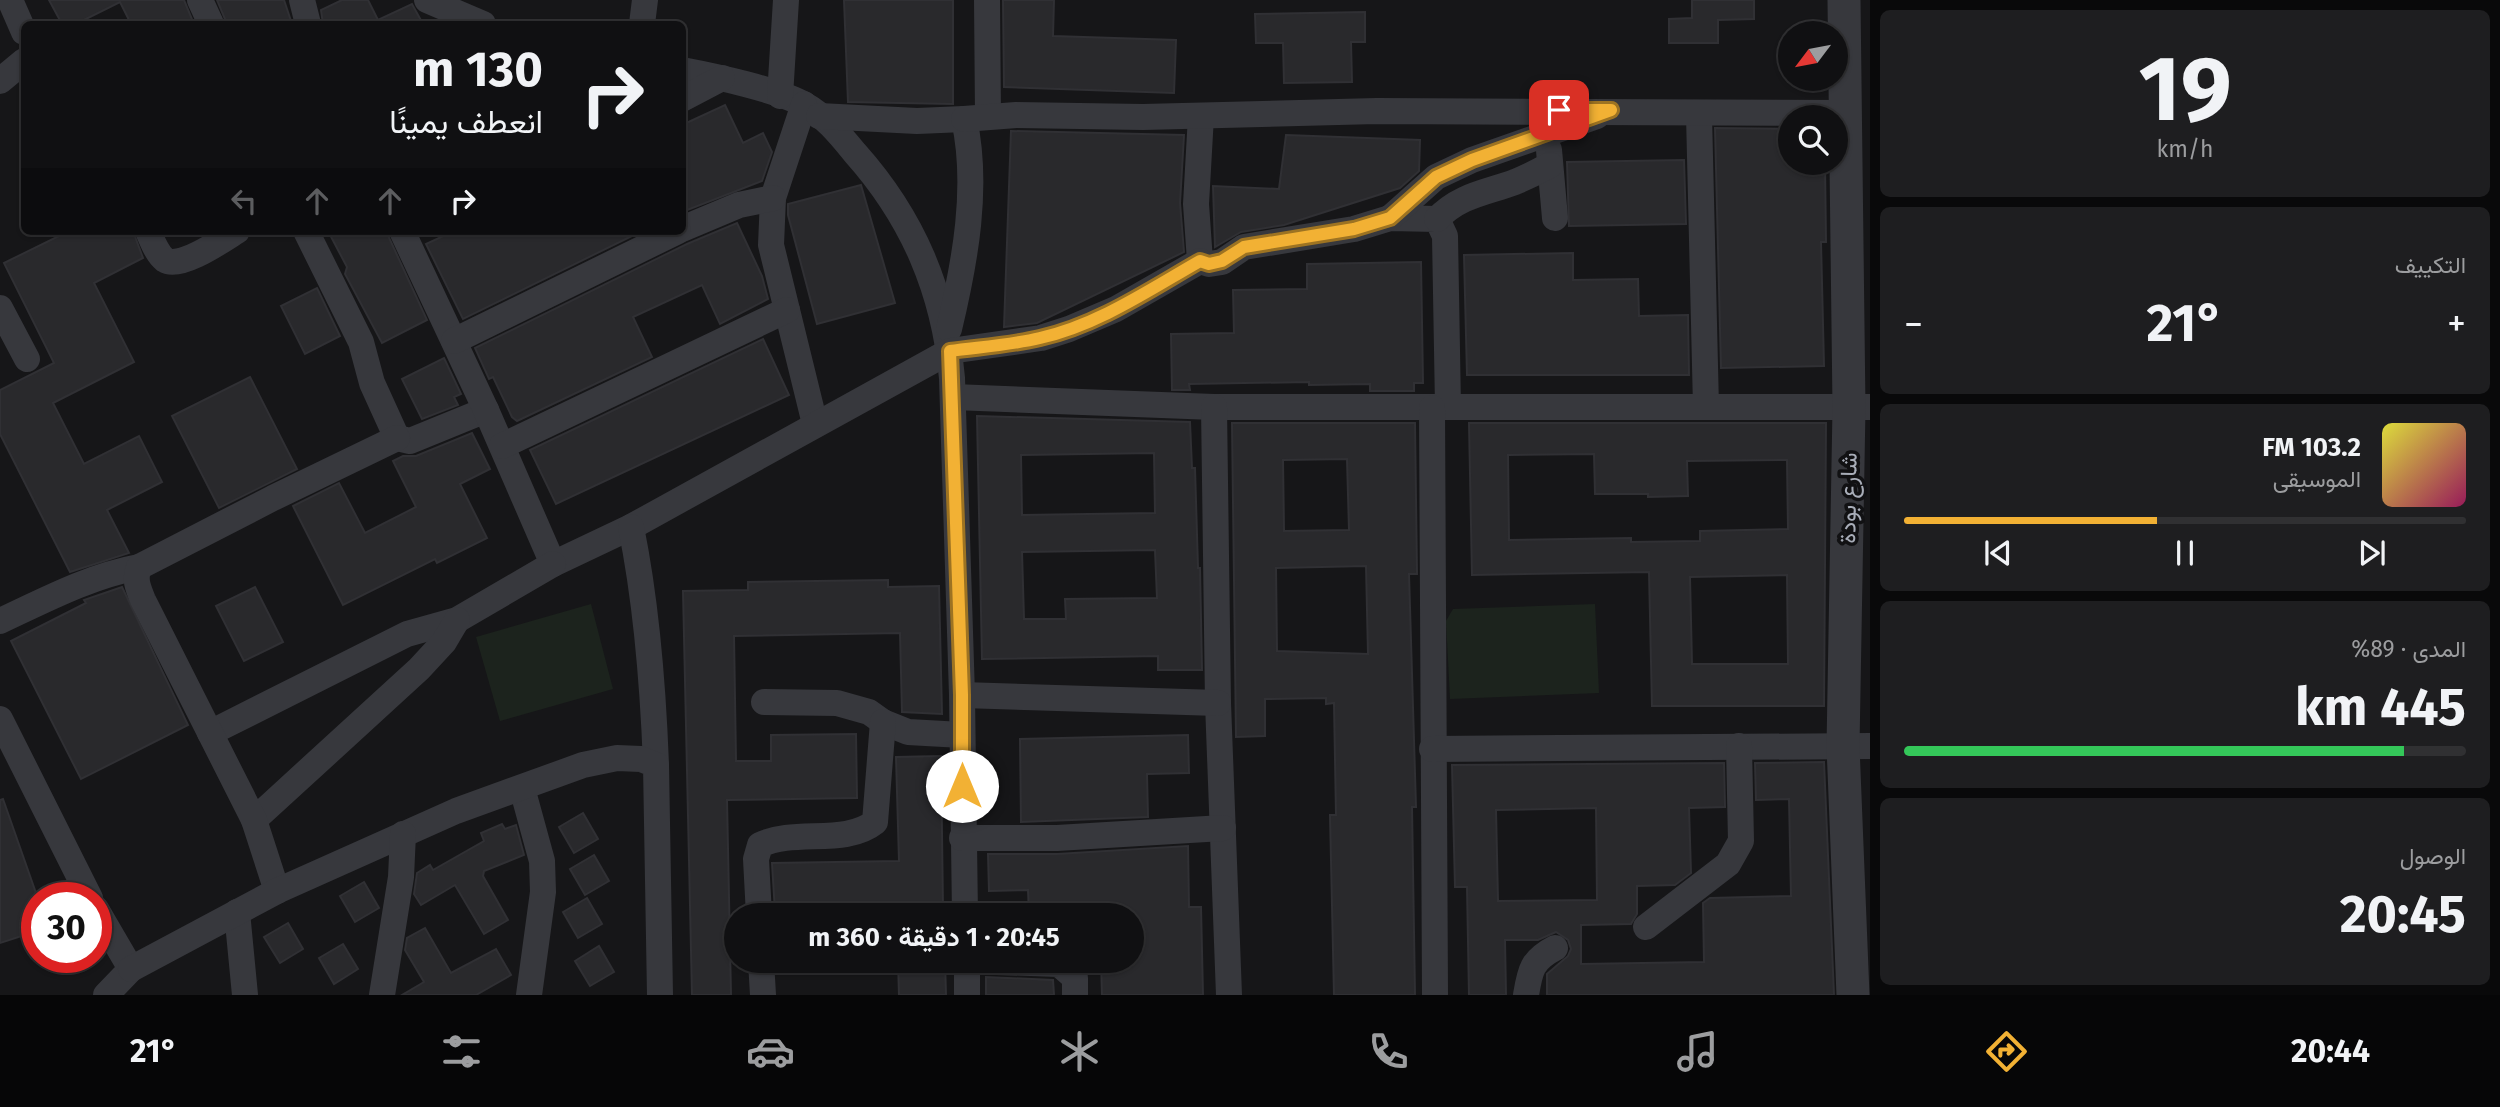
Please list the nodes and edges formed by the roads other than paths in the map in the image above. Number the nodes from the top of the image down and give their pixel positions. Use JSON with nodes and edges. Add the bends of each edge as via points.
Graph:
{"nodes":[{"id":1,"x":10,"y":0,"type":"edge"},
{"id":2,"x":200,"y":0,"type":"edge"},
{"id":3,"x":302,"y":0,"type":"edge"},
{"id":4,"x":427,"y":0,"type":"edge"},
{"id":5,"x":645,"y":0,"type":"edge"},
{"id":6,"x":786,"y":0,"type":"edge"},
{"id":7,"x":986,"y":0,"type":"edge"},
{"id":8,"x":1844,"y":0,"type":"edge"},
{"id":9,"x":210,"y":21,"type":"edge"},
{"id":10,"x":307,"y":21,"type":"edge"},
{"id":11,"x":476,"y":21,"type":"edge"},
{"id":12,"x":642,"y":21,"type":"edge"},
{"id":13,"x":21,"y":25,"type":"edge"},
{"id":14,"x":21,"y":64,"type":"edge"},
{"id":15,"x":686,"y":71,"type":"edge"},
{"id":16,"x":722,"y":78,"type":"junction"},
{"id":17,"x":0,"y":81,"type":"edge"},
{"id":18,"x":686,"y":97,"type":"edge"},
{"id":19,"x":789,"y":101,"type":"junction"},
{"id":20,"x":1846,"y":105,"type":"edge"},
{"id":21,"x":1611,"y":110,"type":"junction"},
{"id":22,"x":1778,"y":114,"type":"edge"},
{"id":23,"x":1699,"y":115,"type":"junction"},
{"id":24,"x":1201,"y":116,"type":"junction"},
{"id":25,"x":976,"y":118,"type":"junction"},
{"id":26,"x":1548,"y":135,"type":"junction"},
{"id":27,"x":1848,"y":155,"type":"edge"},
{"id":28,"x":1550,"y":165,"type":"junction"},
{"id":29,"x":774,"y":198,"type":"junction"},
{"id":30,"x":1390,"y":218,"type":"junction"},
{"id":31,"x":1555,"y":218,"type":"dead end"},
{"id":32,"x":1437,"y":219,"type":"junction"},
{"id":33,"x":686,"y":227,"type":"edge"},
{"id":34,"x":150,"y":235,"type":"edge"},
{"id":35,"x":230,"y":235,"type":"edge"},
{"id":36,"x":308,"y":235,"type":"edge"},
{"id":37,"x":410,"y":235,"type":"edge"},
{"id":38,"x":670,"y":235,"type":"edge"},
{"id":39,"x":1200,"y":261,"type":"junction"},
{"id":40,"x":0,"y":308,"type":"edge"},
{"id":41,"x":787,"y":310,"type":"junction"},
{"id":42,"x":454,"y":341,"type":"junction"},
{"id":43,"x":949,"y":343,"type":"junction"},
{"id":44,"x":27,"y":359,"type":"dead end"},
{"id":45,"x":953,"y":397,"type":"junction"},
{"id":46,"x":1214,"y":407,"type":"junction"},
{"id":47,"x":1440,"y":407,"type":"junction"},
{"id":48,"x":1706,"y":407,"type":"junction"},
{"id":49,"x":1860,"y":407,"type":"edge"},
{"id":50,"x":486,"y":410,"type":"junction"},
{"id":51,"x":815,"y":424,"type":"junction"},
{"id":52,"x":397,"y":438,"type":"junction"},
{"id":53,"x":502,"y":446,"type":"junction"},
{"id":54,"x":631,"y":527,"type":"junction"},
{"id":55,"x":553,"y":564,"type":"junction"},
{"id":56,"x":139,"y":567,"type":"junction"},
{"id":57,"x":457,"y":620,"type":"junction"},
{"id":58,"x":0,"y":621,"type":"edge"},
{"id":59,"x":962,"y":695,"type":"junction"},
{"id":60,"x":764,"y":702,"type":"dead end"},
{"id":61,"x":1218,"y":703,"type":"junction"},
{"id":62,"x":0,"y":719,"type":"edge"},
{"id":63,"x":883,"y":722,"type":"junction"},
{"id":64,"x":210,"y":733,"type":"junction"},
{"id":65,"x":962,"y":735,"type":"junction"},
{"id":66,"x":1739,"y":746,"type":"junction"},
{"id":67,"x":1856,"y":746,"type":"edge"},
{"id":68,"x":1432,"y":749,"type":"junction"},
{"id":69,"x":656,"y":765,"type":"junction"},
{"id":70,"x":522,"y":788,"type":"junction"},
{"id":71,"x":254,"y":820,"type":"junction"},
{"id":72,"x":1223,"y":828,"type":"junction"},
{"id":73,"x":403,"y":834,"type":"junction"},
{"id":74,"x":962,"y":838,"type":"junction"},
{"id":75,"x":82,"y":882,"type":"edge"},
{"id":76,"x":277,"y":891,"type":"junction"},
{"id":77,"x":758,"y":903,"type":"edge"},
{"id":78,"x":965,"y":903,"type":"edge"},
{"id":79,"x":237,"y":912,"type":"junction"},
{"id":80,"x":1646,"y":928,"type":"dead end"},
{"id":81,"x":112,"y":937,"type":"edge"},
{"id":82,"x":1555,"y":948,"type":"dead end"},
{"id":83,"x":131,"y":970,"type":"junction"},
{"id":84,"x":762,"y":973,"type":"edge"},
{"id":85,"x":967,"y":973,"type":"edge"},
{"id":86,"x":1069,"y":973,"type":"edge"},
{"id":87,"x":106,"y":995,"type":"edge"},
{"id":88,"x":245,"y":995,"type":"edge"},
{"id":89,"x":382,"y":995,"type":"edge"},
{"id":90,"x":529,"y":995,"type":"edge"},
{"id":91,"x":660,"y":995,"type":"edge"},
{"id":92,"x":763,"y":995,"type":"edge"},
{"id":93,"x":967,"y":995,"type":"edge"},
{"id":94,"x":1075,"y":995,"type":"edge"},
{"id":95,"x":1229,"y":995,"type":"edge"},
{"id":96,"x":1435,"y":995,"type":"edge"},
{"id":97,"x":1526,"y":995,"type":"edge"},
{"id":98,"x":1853,"y":995,"type":"edge"}],
"edges":[{"from":1,"to":13,"type":"street"},
{"from":2,"to":9,"type":"street"},
{"from":3,"to":10,"type":"street"},
{"from":4,"to":11,"type":"street"},
{"from":5,"to":12,"type":"street"},
{"from":6,"to":19,"type":"street"},
{"from":7,"to":25,"type":"street"},
{"from":8,"to":20,"type":"street","name":"شارع بودة"},
{"from":14,"to":17,"type":"street"},
{"from":15,"to":16,"type":"street"},
{"from":16,"to":18,"type":"street"},
{"from":16,"to":19,"type":"street"},
{"from":19,"to":25,"type":"street","via":[[917,121]]},
{"from":19,"to":29,"type":"street"},
{"from":19,"to":43,"type":"street","via":[[865,164],[898,208],[922,251]]},
{"from":21,"to":23,"type":"street"},
{"from":21,"to":24,"type":"street"},
{"from":21,"to":26,"type":"street"},
{"from":22,"to":23,"type":"street"},
{"from":23,"to":48,"type":"street"},
{"from":24,"to":25,"type":"street"},
{"from":24,"to":39,"type":"street","via":[[1196,204]]},
{"from":25,"to":43,"type":"street","via":[[964,267]]},
{"from":26,"to":28,"type":"street"},
{"from":26,"to":30,"type":"street","via":[[1436,177]]},
{"from":27,"to":49,"type":"street","name":"شارع بودة"},
{"from":28,"to":31,"type":"street"},
{"from":28,"to":32,"type":"street","via":[[1470,194]]},
{"from":29,"to":33,"type":"street","via":[[739,205]]},
{"from":29,"to":41,"type":"street","via":[[771,245]]},
{"from":30,"to":32,"type":"street"},
{"from":30,"to":39,"type":"street","via":[[1354,229],[1244,247],[1209,264]]},
{"from":32,"to":47,"type":"street","via":[[1445,236]]},
{"from":34,"to":35,"type":"street","via":[[166,261],[173,262],[197,255]]},
{"from":36,"to":52,"type":"street","via":[[361,342],[372,383]]},
{"from":37,"to":42,"type":"street"},
{"from":38,"to":42,"type":"street"},
{"from":39,"to":43,"type":"street","via":[[1116,310],[1069,329],[1041,338]]},
{"from":40,"to":44,"type":"street"},
{"from":41,"to":51,"type":"street"},
{"from":41,"to":53,"type":"street"},
{"from":42,"to":50,"type":"street"},
{"from":43,"to":45,"type":"street"},
{"from":43,"to":51,"type":"street"},
{"from":45,"to":46,"type":"street"},
{"from":45,"to":59,"type":"street"},
{"from":46,"to":47,"type":"street"},
{"from":46,"to":61,"type":"street"},
{"from":47,"to":48,"type":"street"},
{"from":47,"to":68,"type":"street"},
{"from":48,"to":49,"type":"street"},
{"from":49,"to":67,"type":"street","name":"شارع بودة"},
{"from":50,"to":52,"type":"street","via":[[410,441]]},
{"from":50,"to":53,"type":"street"},
{"from":51,"to":54,"type":"street"},
{"from":52,"to":56,"type":"street"},
{"from":53,"to":55,"type":"street"},
{"from":54,"to":55,"type":"street"},
{"from":54,"to":69,"type":"street","via":[[652,667]]},
{"from":55,"to":57,"type":"street"},
{"from":56,"to":58,"type":"street","via":[[87,581]]},
{"from":56,"to":64,"type":"street","via":[[137,586]]},
{"from":57,"to":64,"type":"street","via":[[407,634]]},
{"from":57,"to":71,"type":"street","via":[[419,669]]},
{"from":59,"to":61,"type":"street"},
{"from":59,"to":65,"type":"street"},
{"from":60,"to":63,"type":"street","via":[[837,703],[869,712]]},
{"from":61,"to":72,"type":"street"},
{"from":62,"to":75,"type":"street"},
{"from":63,"to":65,"type":"street","via":[[908,732]]},
{"from":63,"to":77,"type":"street","via":[[875,821],[863,831],[791,836],[760,845],[756,859]]},
{"from":64,"to":71,"type":"street"},
{"from":65,"to":74,"type":"street"},
{"from":66,"to":67,"type":"street"},
{"from":66,"to":68,"type":"street"},
{"from":66,"to":80,"type":"street","via":[[1741,841],[1728,864]]},
{"from":67,"to":98,"type":"street","name":"شارع بودة"},
{"from":68,"to":96,"type":"street"},
{"from":69,"to":70,"type":"street","via":[[617,758],[583,765]]},
{"from":69,"to":91,"type":"street"},
{"from":70,"to":73,"type":"street"},
{"from":70,"to":90,"type":"street","via":[[542,861],[543,892]]},
{"from":71,"to":76,"type":"street"},
{"from":72,"to":74,"type":"street","via":[[1057,838]]},
{"from":72,"to":95,"type":"street"},
{"from":73,"to":76,"type":"street"},
{"from":73,"to":89,"type":"street","via":[[401,877]]},
{"from":74,"to":78,"type":"street"},
{"from":76,"to":79,"type":"street"},
{"from":79,"to":83,"type":"street"},
{"from":79,"to":88,"type":"street"},
{"from":81,"to":83,"type":"street"},
{"from":82,"to":97,"type":"street","via":[[1538,956]]},
{"from":83,"to":87,"type":"street"},
{"from":84,"to":92,"type":"street"},
{"from":85,"to":93,"type":"street"},
{"from":86,"to":94,"type":"street","via":[[1074,978]]}]}
